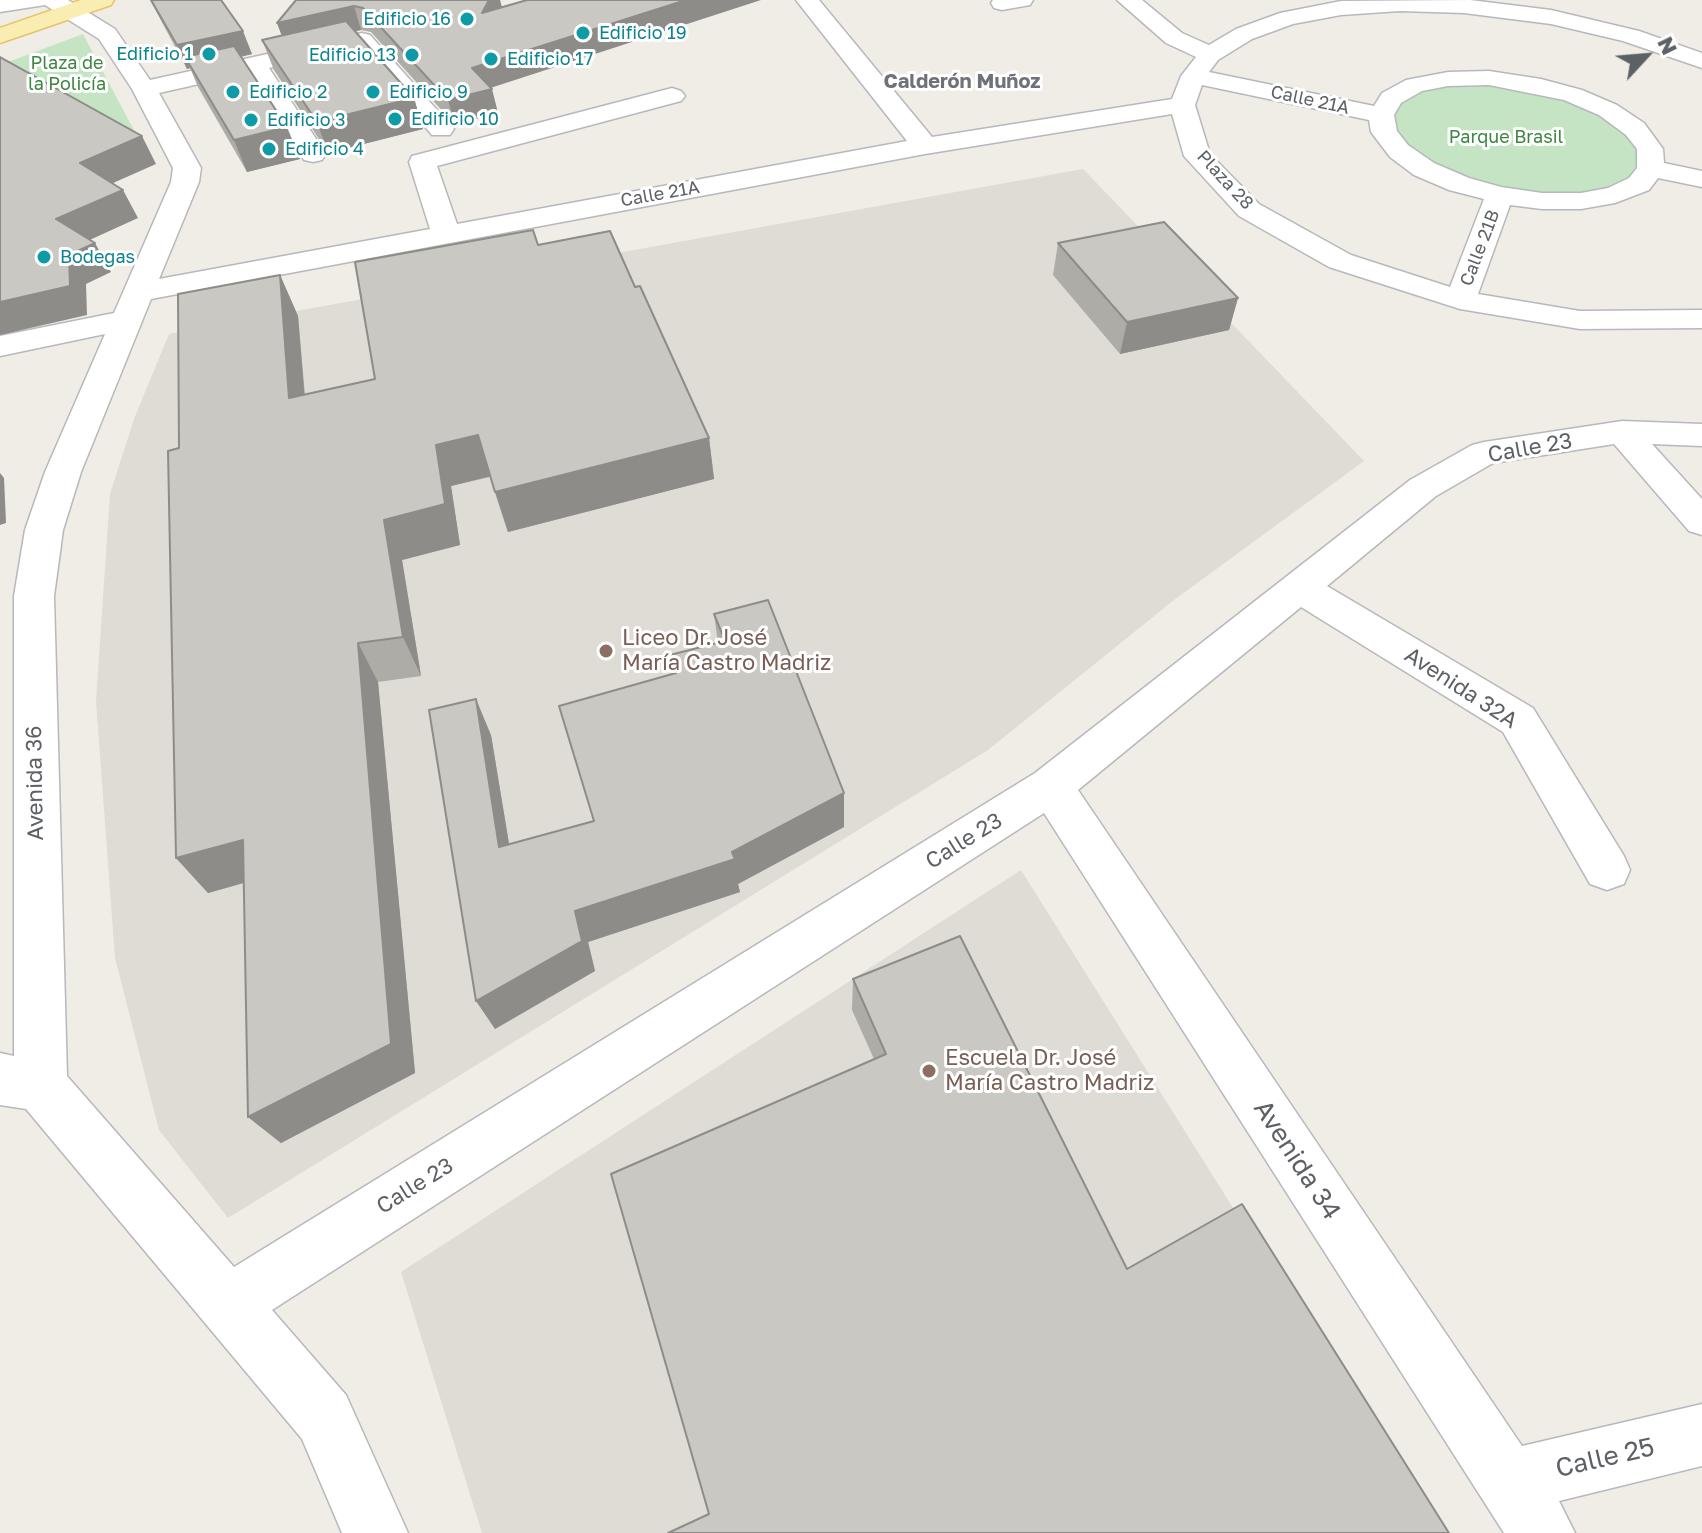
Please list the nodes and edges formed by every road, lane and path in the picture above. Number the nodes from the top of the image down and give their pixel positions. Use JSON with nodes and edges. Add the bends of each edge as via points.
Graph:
{"nodes":[{"id":1,"x":38,"y":0,"type":"edge"},
{"id":2,"x":103,"y":0,"type":"edge"},
{"id":3,"x":1128,"y":0,"type":"edge"},
{"id":4,"x":1458,"y":3,"type":"edge"},
{"id":5,"x":810,"y":4,"type":"edge"},
{"id":6,"x":0,"y":5,"type":"edge"},
{"id":7,"x":62,"y":5,"type":"edge"},
{"id":8,"x":1551,"y":17,"type":"junction"},
{"id":9,"x":0,"y":22,"type":"edge"},
{"id":10,"x":32,"y":24,"type":"junction"},
{"id":11,"x":0,"y":36,"type":"edge"},
{"id":12,"x":1702,"y":61,"type":"edge"},
{"id":13,"x":254,"y":64,"type":"junction"},
{"id":14,"x":1202,"y":66,"type":"junction"},
{"id":15,"x":1532,"y":84,"type":"junction"},
{"id":16,"x":144,"y":89,"type":"junction"},
{"id":17,"x":672,"y":96,"type":"dead end"},
{"id":18,"x":1182,"y":105,"type":"junction"},
{"id":19,"x":1381,"y":115,"type":"junction"},
{"id":20,"x":441,"y":129,"type":"dead end"},
{"id":21,"x":925,"y":146,"type":"junction"},
{"id":22,"x":313,"y":154,"type":"edge"},
{"id":23,"x":1651,"y":169,"type":"junction"},
{"id":24,"x":1702,"y":179,"type":"edge"},
{"id":25,"x":1500,"y":195,"type":"junction"},
{"id":26,"x":446,"y":233,"type":"junction"},
{"id":27,"x":1460,"y":300,"type":"junction"},
{"id":28,"x":132,"y":306,"type":"junction"},
{"id":29,"x":1702,"y":319,"type":"edge"},
{"id":30,"x":0,"y":346,"type":"edge"},
{"id":31,"x":1622,"y":432,"type":"junction"},
{"id":32,"x":1702,"y":435,"type":"edge"},
{"id":33,"x":1702,"y":522,"type":"edge"},
{"id":34,"x":1299,"y":587,"type":"junction"},
{"id":35,"x":1051,"y":786,"type":"junction"},
{"id":36,"x":1607,"y":870,"type":"dead end"},
{"id":37,"x":21,"y":1082,"type":"edge"},
{"id":38,"x":228,"y":1304,"type":"junction"},
{"id":39,"x":1702,"y":1435,"type":"edge"},
{"id":40,"x":1508,"y":1481,"type":"junction"},
{"id":41,"x":375,"y":1533,"type":"edge"},
{"id":42,"x":1542,"y":1533,"type":"edge"}],
"edges":[{"from":1,"to":6,"type":"street"},
{"from":2,"to":7,"type":"main road"},
{"from":3,"to":14,"type":"street","name":"Calle 21A"},
{"from":4,"to":8,"type":"street"},
{"from":4,"to":14,"type":"street","via":[[1370,6],[1288,18],[1244,34]]},
{"from":5,"to":21,"type":"street"},
{"from":7,"to":10,"type":"main road"},
{"from":7,"to":16,"type":"street","name":"Avenida 36","via":[[107,34]]},
{"from":8,"to":12,"type":"street","via":[[1631,36]]},
{"from":8,"to":15,"type":"street"},
{"from":9,"to":10,"type":"street"},
{"from":10,"to":11,"type":"main road"},
{"from":13,"to":16,"type":"street"},
{"from":13,"to":20,"type":"street","via":[[362,40]]},
{"from":13,"to":22,"type":"street"},
{"from":14,"to":18,"type":"street"},
{"from":14,"to":19,"type":"street","name":"Calle 21A"},
{"from":15,"to":19,"type":"street","via":[[1489,78],[1415,85],[1391,98]]},
{"from":15,"to":23,"type":"street","via":[[1608,110],[1635,129],[1650,149]]},
{"from":16,"to":28,"type":"street","name":"Avenida 36","via":[[187,168]]},
{"from":17,"to":26,"type":"street","via":[[422,162]]},
{"from":18,"to":21,"type":"street","name":"Calle 21A"},
{"from":18,"to":27,"type":"street","name":"Plaza 28","via":[[1197,156],[1249,210],[1340,261]]},
{"from":19,"to":25,"type":"street","via":[[1384,132],[1399,151],[1424,169]]},
{"from":21,"to":26,"type":"street","name":"Calle 21A"},
{"from":23,"to":24,"type":"street"},
{"from":23,"to":25,"type":"street","via":[[1639,184],[1581,201]]},
{"from":25,"to":27,"type":"street","name":"Calle 21B"},
{"from":26,"to":28,"type":"street","name":"Calle 21A"},
{"from":27,"to":29,"type":"street","name":"Plaza 28","via":[[1580,320]]},
{"from":28,"to":30,"type":"street","name":"Calle 21A"},
{"from":28,"to":37,"type":"street","name":"Avenida 36","via":[[63,472],[44,530],[34,596]]},
{"from":31,"to":32,"type":"street","name":"Calle 23"},
{"from":31,"to":33,"type":"street"},
{"from":31,"to":34,"type":"street","name":"Calle 23","via":[[1484,453],[1423,488]]},
{"from":34,"to":35,"type":"street","name":"Calle 23"},
{"from":34,"to":36,"type":"street","name":"Avenida 32A","via":[[1518,720]]},
{"from":35,"to":38,"type":"street","name":"Calle 23"},
{"from":35,"to":40,"type":"street","name":"Avenida 34"},
{"from":37,"to":38,"type":"street","name":"Avenida 36"},
{"from":38,"to":41,"type":"street","name":"Avenida 36","via":[[324,1417]]},
{"from":39,"to":40,"type":"street","name":"Calle 25"},
{"from":40,"to":42,"type":"street","name":"Avenida 34"}]}
